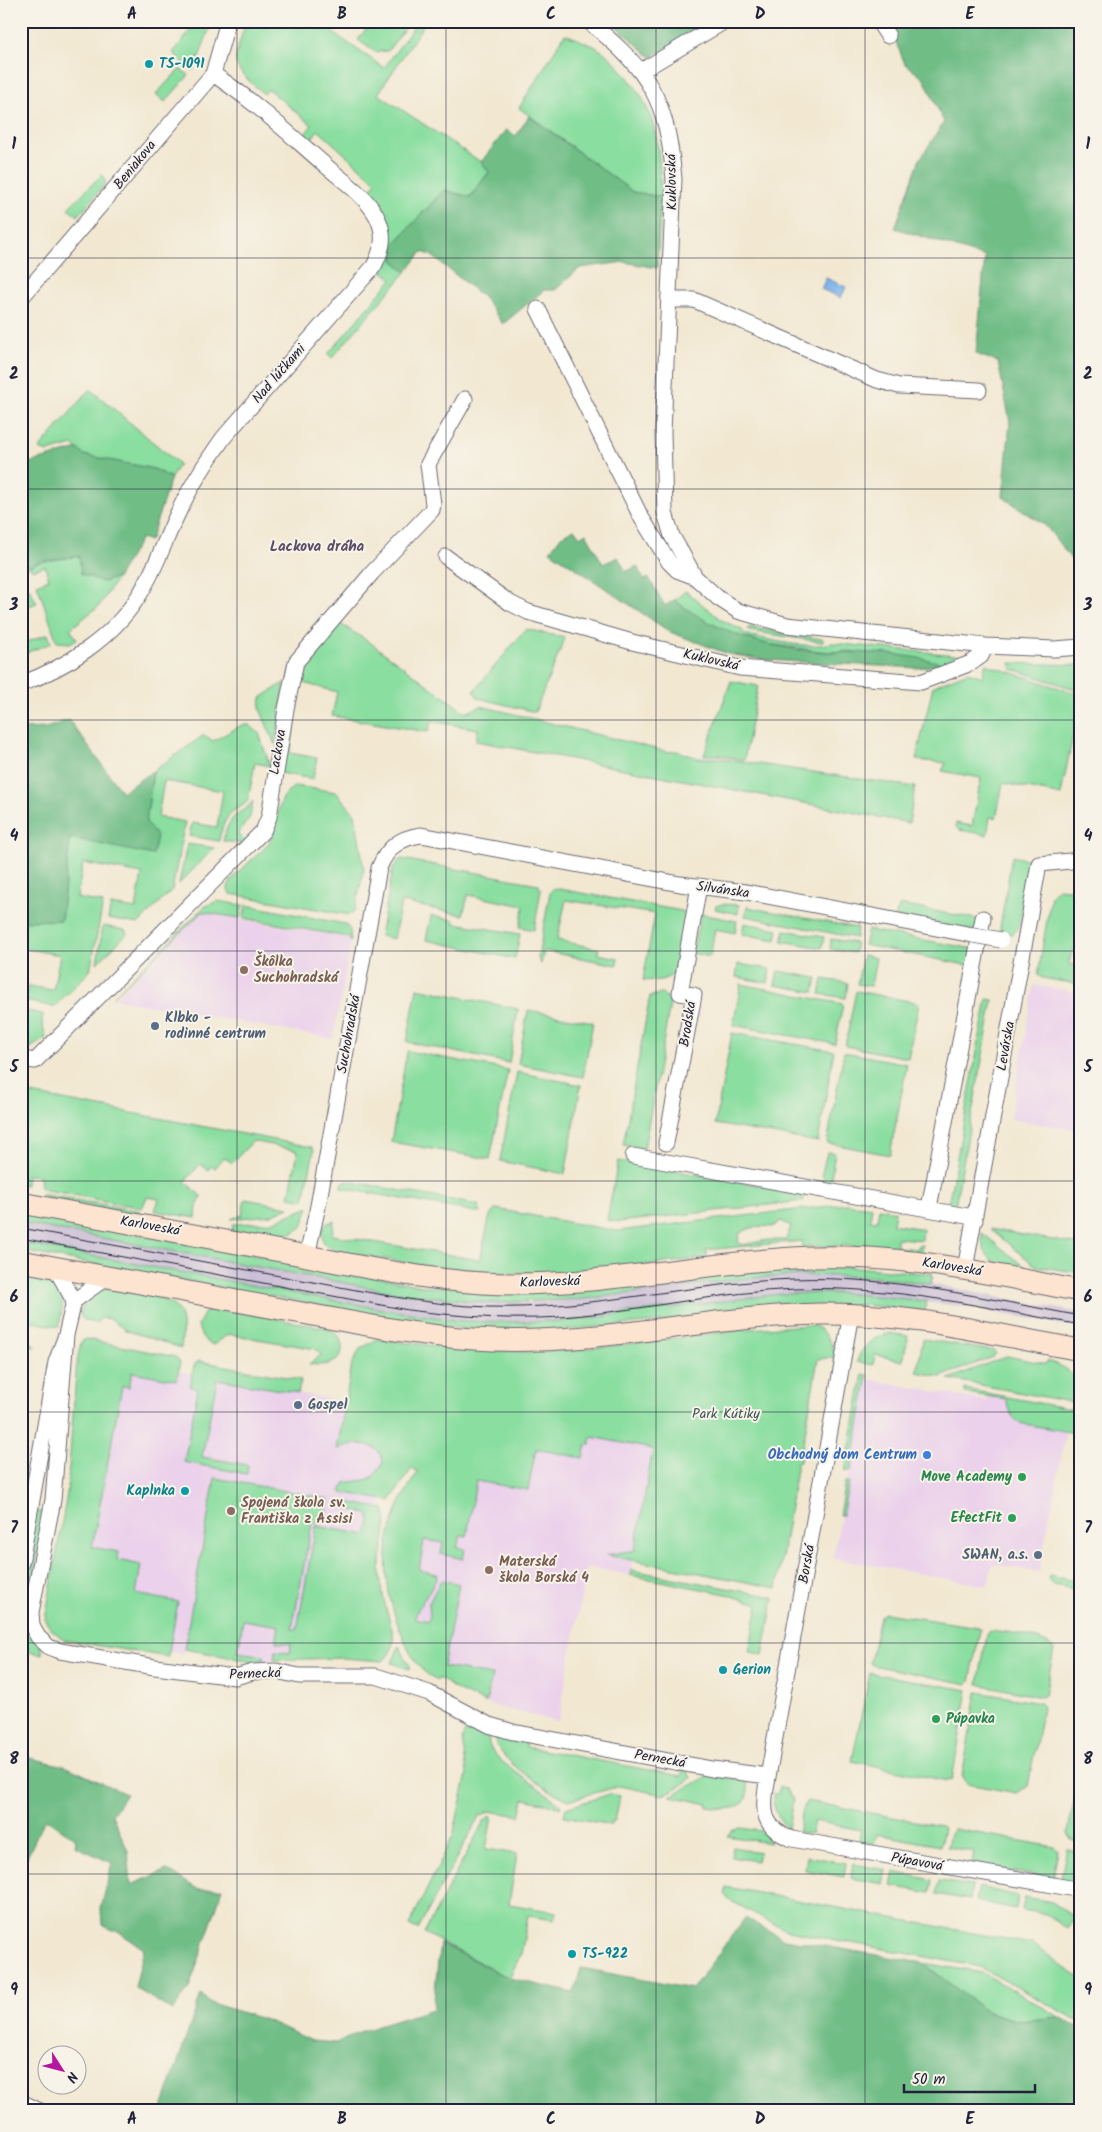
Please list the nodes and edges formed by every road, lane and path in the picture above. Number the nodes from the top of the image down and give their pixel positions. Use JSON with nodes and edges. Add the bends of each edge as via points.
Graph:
{"nodes":[{"id":1,"x":228,"y":21,"type":"edge"},
{"id":2,"x":588,"y":21,"type":"edge"},
{"id":3,"x":725,"y":21,"type":"edge"},
{"id":4,"x":878,"y":21,"type":"edge"},
{"id":5,"x":888,"y":36,"type":"dead end"},
{"id":6,"x":641,"y":71,"type":"junction"},
{"id":7,"x":213,"y":74,"type":"junction"},
{"id":8,"x":21,"y":298,"type":"edge"},
{"id":9,"x":669,"y":300,"type":"junction"},
{"id":10,"x":538,"y":309,"type":"dead end"},
{"id":11,"x":979,"y":390,"type":"dead end"},
{"id":12,"x":465,"y":399,"type":"dead end"},
{"id":13,"x":446,"y":557,"type":"dead end"},
{"id":14,"x":695,"y":577,"type":"junction"},
{"id":15,"x":986,"y":646,"type":"junction"},
{"id":16,"x":1081,"y":647,"type":"edge"},
{"id":17,"x":21,"y":684,"type":"edge"},
{"id":18,"x":421,"y":835,"type":"joint"},
{"id":19,"x":1081,"y":860,"type":"edge"},
{"id":20,"x":699,"y":886,"type":"junction"},
{"id":21,"x":983,"y":918,"type":"dead end"},
{"id":22,"x":1025,"y":945,"type":"junction"},
{"id":23,"x":21,"y":1059,"type":"edge"},
{"id":24,"x":666,"y":1143,"type":"dead end"},
{"id":25,"x":633,"y":1156,"type":"dead end"},
{"id":26,"x":21,"y":1203,"type":"edge"},
{"id":27,"x":929,"y":1208,"type":"junction"},
{"id":28,"x":975,"y":1220,"type":"junction"},
{"id":29,"x":307,"y":1256,"type":"junction"},
{"id":30,"x":21,"y":1261,"type":"edge"},
{"id":31,"x":55,"y":1267,"type":"junction"},
{"id":32,"x":965,"y":1269,"type":"junction"},
{"id":33,"x":107,"y":1277,"type":"junction"},
{"id":34,"x":1081,"y":1291,"type":"edge"},
{"id":35,"x":74,"y":1301,"type":"junction"},
{"id":36,"x":851,"y":1314,"type":"junction"},
{"id":37,"x":66,"y":1335,"type":"junction"},
{"id":38,"x":1081,"y":1350,"type":"edge"},
{"id":39,"x":21,"y":1563,"type":"edge"},
{"id":40,"x":768,"y":1776,"type":"junction"},
{"id":41,"x":764,"y":1815,"type":"joint"},
{"id":42,"x":1081,"y":1890,"type":"edge"},
{"id":43,"x":21,"y":2102,"type":"edge"},
{"id":44,"x":40,"y":2111,"type":"edge"}],
"edges":[{"from":1,"to":7,"type":"street","name":"Beniakova"},
{"from":2,"to":6,"type":"street","name":"Kuklovská"},
{"from":3,"to":6,"type":"street"},
{"from":4,"to":5,"type":"street"},
{"from":6,"to":9,"type":"street","name":"Kuklovská","via":[[657,95],[671,142],[674,179]]},
{"from":7,"to":8,"type":"street","name":"Beniakova"},
{"from":7,"to":17,"type":"street","name":"Nad lúčkami","via":[[369,205],[383,233],[382,250],[374,266],[224,437],[206,462],[177,514],[138,598],[102,638],[62,665]]},
{"from":9,"to":11,"type":"street","via":[[694,300],[884,382],[898,386]]},
{"from":9,"to":14,"type":"street","name":"Kuklovská","via":[[663,432],[665,513],[678,550]]},
{"from":10,"to":14,"type":"street","name":"Kuklovská","via":[[642,517],[669,562],[677,570]]},
{"from":12,"to":23,"type":"street","name":"Lackova","via":[[428,464],[434,504],[432,510],[372,573],[296,662],[269,817],[263,831],[35,1061]]},
{"from":13,"to":15,"type":"street","name":"Kuklovská","via":[[510,604],[528,612],[740,668],[921,682],[971,663],[981,656]]},
{"from":14,"to":15,"type":"street","name":"Kuklovská","via":[[738,612],[760,619],[820,629]]},
{"from":15,"to":16,"type":"street","name":"Kuklovská"},
{"from":18,"to":20,"type":"street","name":"Silvánska"},
{"from":18,"to":29,"type":"street","name":"Suchohradská","via":[[395,844],[384,855],[379,868]]},
{"from":19,"to":22,"type":"street","name":"Levárska","via":[[1039,864]]},
{"from":20,"to":22,"type":"street","name":"Silvánska","bridge":true},
{"from":20,"to":24,"type":"street","name":"Brodská","via":[[680,993],[694,995]]},
{"from":21,"to":27,"type":"street"},
{"from":22,"to":28,"type":"street","name":"Levárska"},
{"from":25,"to":27,"type":"street"},
{"from":26,"to":29,"type":"main road","name":"Karloveská"},
{"from":27,"to":28,"type":"street"},
{"from":28,"to":32,"type":"street","name":"Levárska"},
{"from":29,"to":32,"type":"main road","name":"Karloveská","via":[[444,1279],[529,1284],[603,1280],[794,1258],[855,1256]]},
{"from":30,"to":31,"type":"main road"},
{"from":31,"to":33,"type":"main road"},
{"from":31,"to":35,"type":"street"},
{"from":32,"to":34,"type":"main road","name":"Karloveská"},
{"from":33,"to":35,"type":"street"},
{"from":33,"to":36,"type":"main road","via":[[464,1339],[582,1338],[792,1315]]},
{"from":35,"to":37,"type":"street","name":"Pernecká"},
{"from":36,"to":38,"type":"main road","via":[[922,1321]]},
{"from":36,"to":40,"type":"street","name":"Borská"},
{"from":37,"to":39,"type":"street","name":"Pernecká","via":[[56,1362]]},
{"from":37,"to":40,"type":"street","name":"Pernecká","via":[[53,1500],[31,1612],[32,1626],[38,1637],[50,1647],[146,1666],[236,1677],[276,1671],[299,1676],[376,1676],[429,1693],[490,1725],[513,1732],[712,1769]]},
{"from":40,"to":41,"type":"street","name":"Borská"},
{"from":41,"to":42,"type":"street","name":"Púpavová","via":[[774,1830],[792,1839]]},
{"from":43,"to":44,"type":"street"}]}
